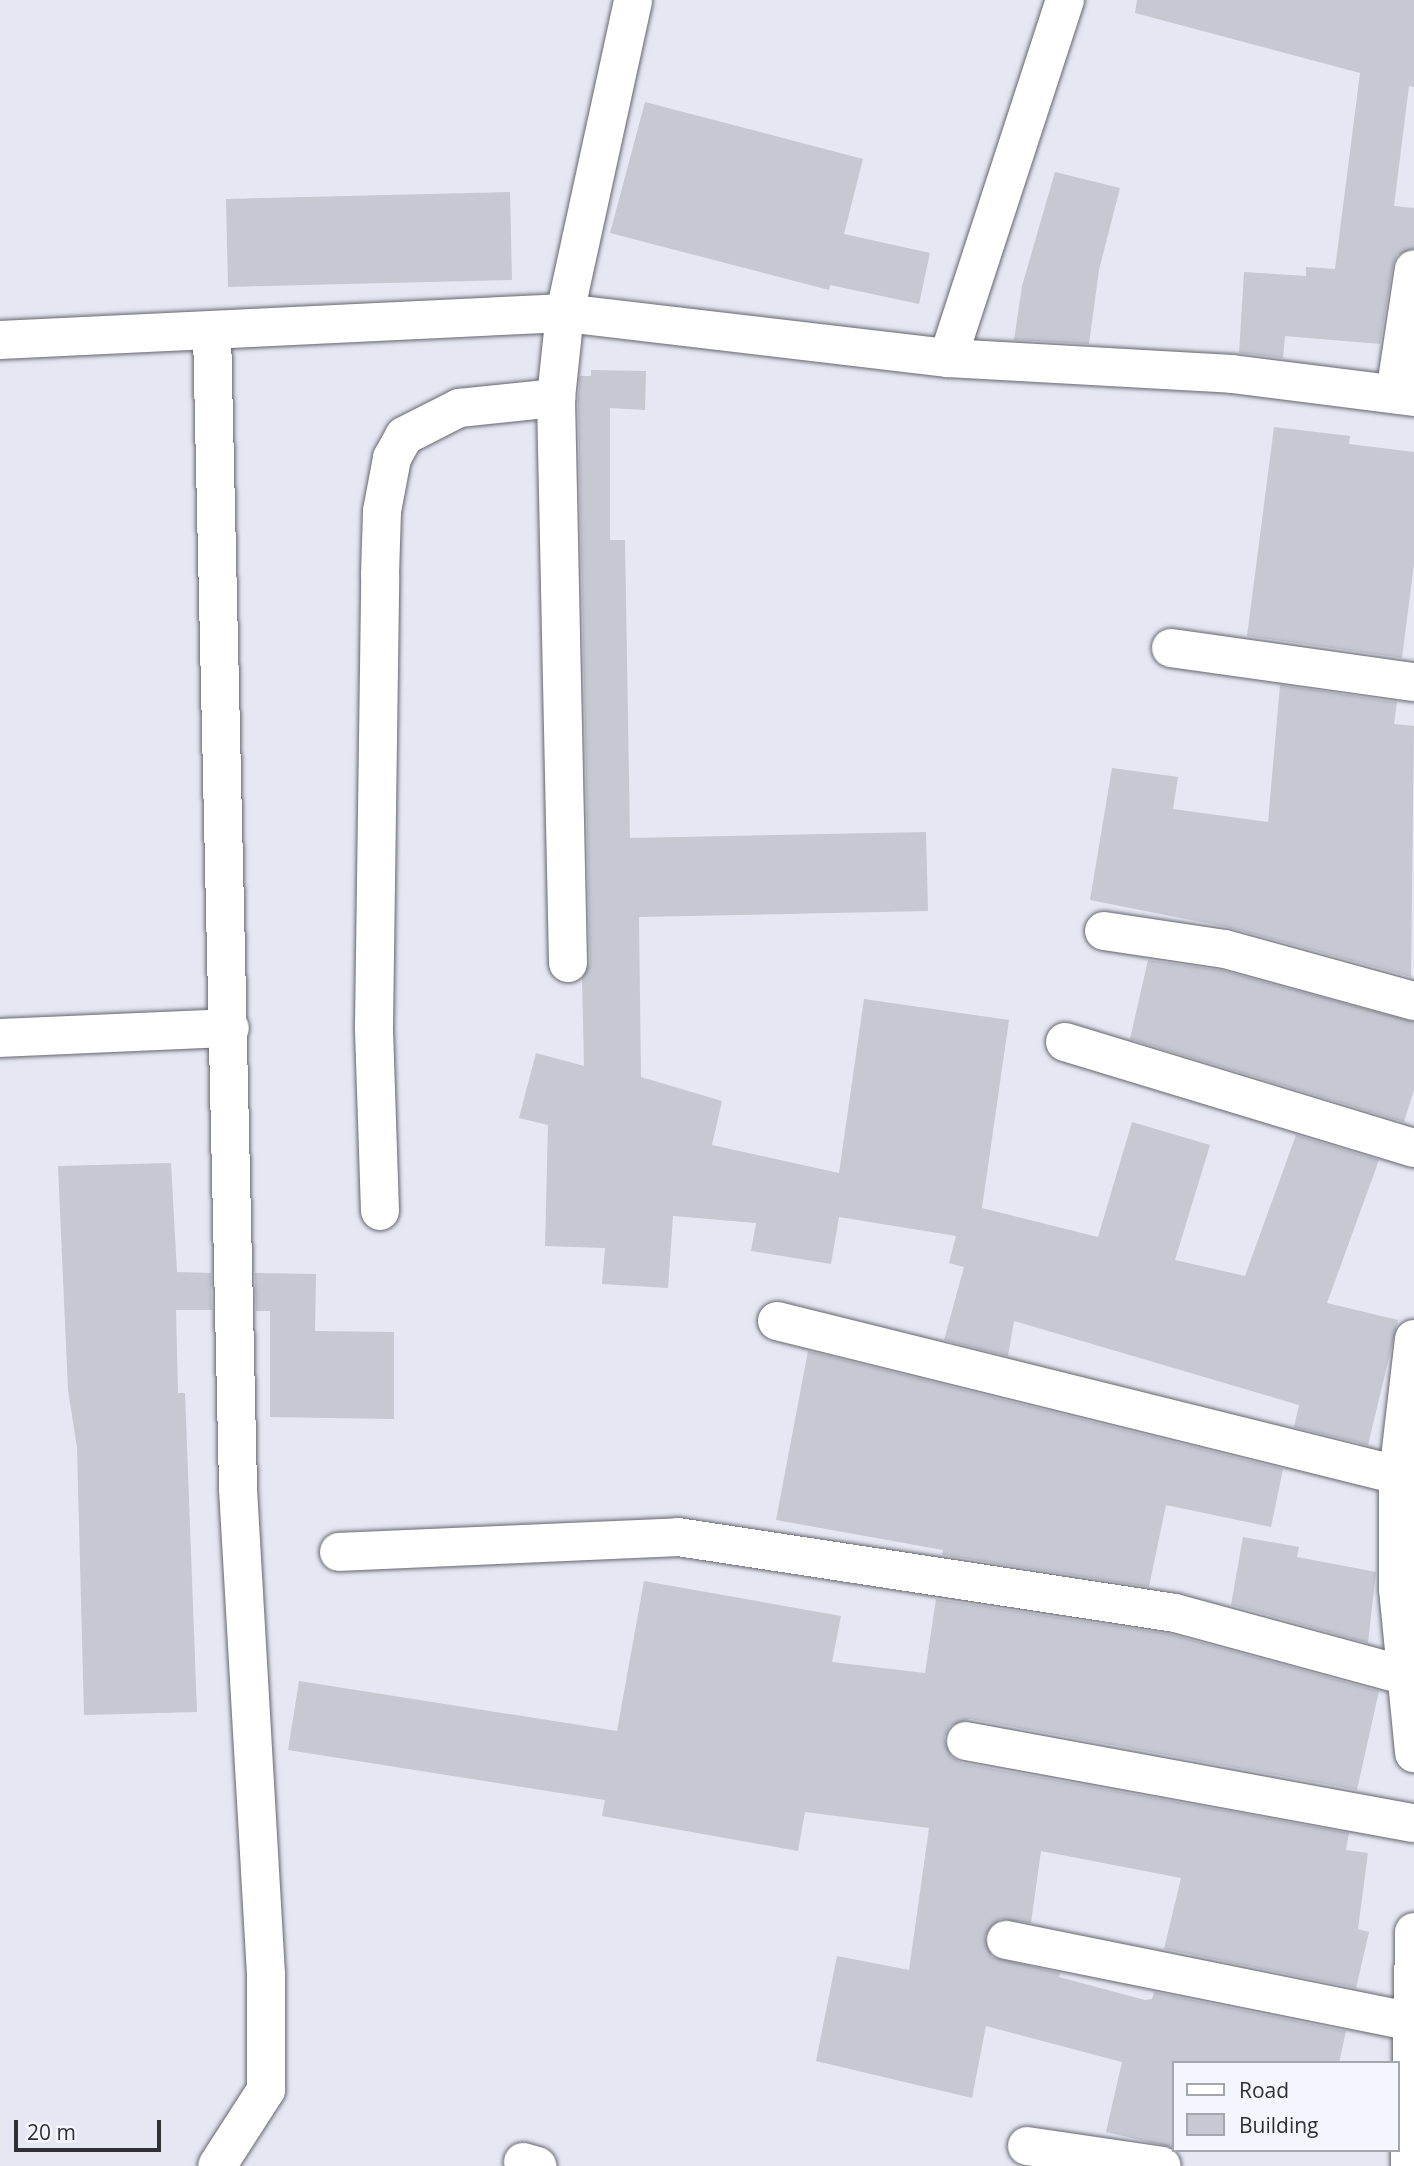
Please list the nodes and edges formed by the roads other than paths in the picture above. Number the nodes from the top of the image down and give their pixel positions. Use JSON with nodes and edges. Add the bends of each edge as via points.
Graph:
{"nodes":[{"id":1,"x":633,"y":0,"type":"edge"},
{"id":2,"x":1065,"y":0,"type":"edge"},
{"id":3,"x":1414,"y":270,"type":"edge"},
{"id":4,"x":565,"y":313,"type":"junction"},
{"id":5,"x":212,"y":332,"type":"junction"},
{"id":6,"x":0,"y":340,"type":"edge"},
{"id":7,"x":948,"y":358,"type":"junction"},
{"id":8,"x":1404,"y":396,"type":"edge"},
{"id":9,"x":556,"y":398,"type":"junction"},
{"id":10,"x":1171,"y":648,"type":"dead end"},
{"id":11,"x":1414,"y":682,"type":"edge"},
{"id":12,"x":1104,"y":931,"type":"dead end"},
{"id":13,"x":568,"y":963,"type":"dead end"},
{"id":14,"x":1414,"y":1001,"type":"edge"},
{"id":15,"x":230,"y":1028,"type":"junction"},
{"id":16,"x":0,"y":1038,"type":"edge"},
{"id":17,"x":1065,"y":1041,"type":"dead end"},
{"id":18,"x":1414,"y":1148,"type":"edge"},
{"id":19,"x":380,"y":1211,"type":"dead end"},
{"id":20,"x":777,"y":1321,"type":"dead end"},
{"id":21,"x":1414,"y":1339,"type":"edge"},
{"id":22,"x":1398,"y":1475,"type":"junction"},
{"id":23,"x":339,"y":1552,"type":"dead end"},
{"id":24,"x":1406,"y":1592,"type":"edge"},
{"id":25,"x":1407,"y":1676,"type":"junction"},
{"id":26,"x":965,"y":1741,"type":"dead end"},
{"id":27,"x":1414,"y":1753,"type":"edge"},
{"id":28,"x":1414,"y":1823,"type":"edge"},
{"id":29,"x":1414,"y":1932,"type":"edge"},
{"id":30,"x":1006,"y":1940,"type":"dead end"},
{"id":31,"x":1411,"y":2021,"type":"edge"},
{"id":32,"x":1027,"y":2146,"type":"dead end"},
{"id":33,"x":217,"y":2166,"type":"edge"},
{"id":34,"x":1163,"y":2166,"type":"edge"},
{"id":35,"x":1410,"y":2166,"type":"edge"}],
"edges":[{"from":1,"to":4,"type":"street"},
{"from":2,"to":7,"type":"street"},
{"from":3,"to":8,"type":"street"},
{"from":4,"to":5,"type":"street"},
{"from":4,"to":7,"type":"street"},
{"from":4,"to":9,"type":"street"},
{"from":5,"to":6,"type":"street"},
{"from":5,"to":15,"type":"street"},
{"from":7,"to":8,"type":"street","via":[[1232,374]]},
{"from":9,"to":13,"type":"street"},
{"from":9,"to":19,"type":"street","via":[[459,408],[404,436],[392,458],[382,511],[380,575],[374,1026]]},
{"from":10,"to":11,"type":"street"},
{"from":12,"to":14,"type":"street","via":[[1225,949]]},
{"from":15,"to":16,"type":"street"},
{"from":15,"to":33,"type":"street","via":[[237,1489],[266,1974],[266,2090]]},
{"from":17,"to":18,"type":"street"},
{"from":20,"to":22,"type":"street"},
{"from":21,"to":22,"type":"street"},
{"from":22,"to":24,"type":"street"},
{"from":23,"to":25,"type":"street","via":[[678,1537],[1175,1613]]},
{"from":24,"to":25,"type":"street"},
{"from":25,"to":27,"type":"street"},
{"from":26,"to":28,"type":"street"},
{"from":29,"to":31,"type":"street"},
{"from":30,"to":31,"type":"street"},
{"from":31,"to":35,"type":"street"},
{"from":32,"to":34,"type":"street"}]}
